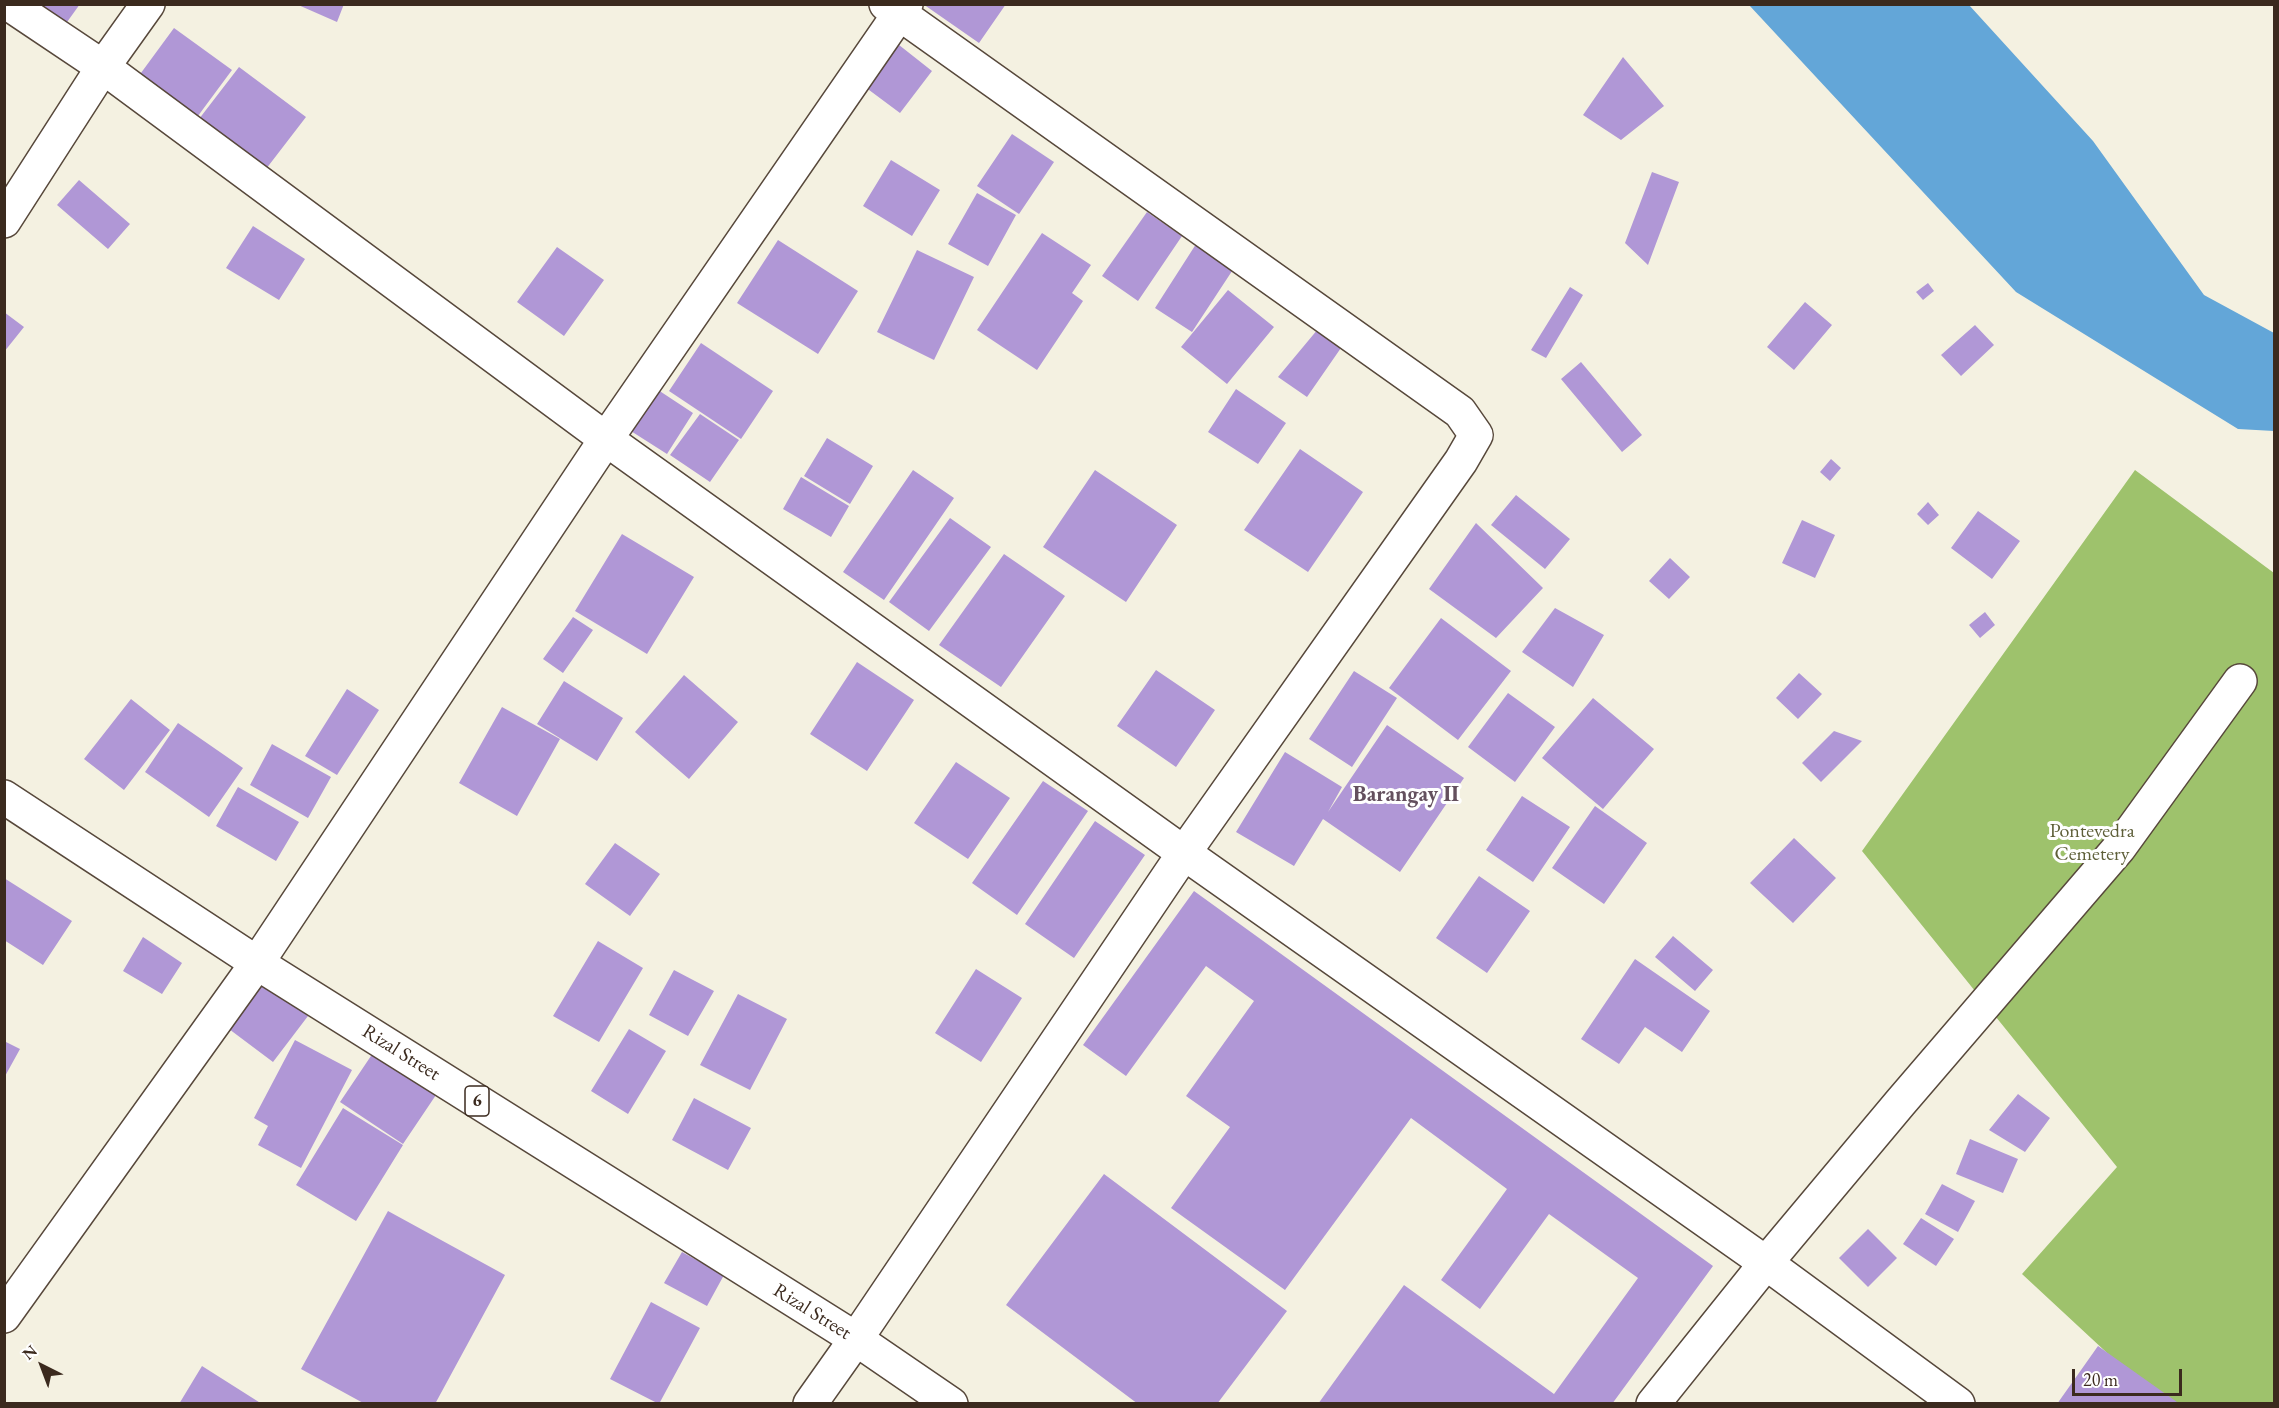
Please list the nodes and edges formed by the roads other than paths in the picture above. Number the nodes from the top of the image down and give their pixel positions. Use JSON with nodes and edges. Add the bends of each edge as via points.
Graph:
{"nodes":[{"id":1,"x":9,"y":4,"type":"edge"},
{"id":2,"x":148,"y":4,"type":"edge"},
{"id":3,"x":897,"y":8,"type":"edge"},
{"id":4,"x":104,"y":67,"type":"junction"},
{"id":5,"x":4,"y":221,"type":"edge"},
{"id":6,"x":606,"y":439,"type":"junction"},
{"id":7,"x":2240,"y":681,"type":"dead end"},
{"id":8,"x":4,"y":797,"type":"edge"},
{"id":9,"x":1184,"y":853,"type":"junction"},
{"id":10,"x":256,"y":963,"type":"junction"},
{"id":11,"x":1766,"y":1263,"type":"junction"},
{"id":12,"x":4,"y":1316,"type":"edge"},
{"id":13,"x":856,"y":1339,"type":"junction"},
{"id":14,"x":810,"y":1404,"type":"edge"},
{"id":15,"x":951,"y":1404,"type":"edge"},
{"id":16,"x":1653,"y":1404,"type":"edge"},
{"id":17,"x":1958,"y":1404,"type":"edge"}],
"edges":[{"from":1,"to":4,"type":"main road"},
{"from":2,"to":4,"type":"main road"},
{"from":3,"to":6,"type":"main road"},
{"from":3,"to":9,"type":"main road","via":[[1460,412],[1476,435]]},
{"from":4,"to":5,"type":"main road"},
{"from":4,"to":6,"type":"main road"},
{"from":6,"to":9,"type":"main road"},
{"from":6,"to":10,"type":"main road"},
{"from":7,"to":11,"type":"main road","via":[[2119,848]]},
{"from":8,"to":10,"type":"main road","name":"Rizal Street","number":"6"},
{"from":9,"to":11,"type":"main road"},
{"from":9,"to":13,"type":"main road"},
{"from":10,"to":12,"type":"main road"},
{"from":10,"to":13,"type":"main road","name":"Rizal Street","number":"6"},
{"from":11,"to":16,"type":"main road"},
{"from":11,"to":17,"type":"main road"},
{"from":13,"to":14,"type":"main road"},
{"from":13,"to":15,"type":"main road","name":"Rizal Street","number":"6"}]}
